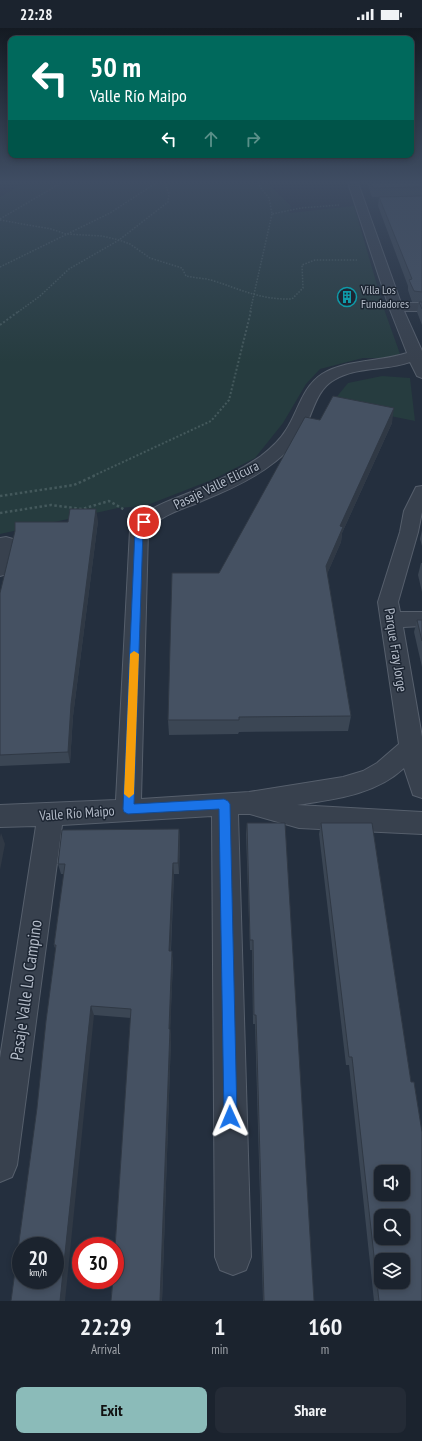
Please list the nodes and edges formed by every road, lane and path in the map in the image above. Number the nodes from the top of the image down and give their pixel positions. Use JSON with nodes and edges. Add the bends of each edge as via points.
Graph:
{"nodes":[{"id":1,"x":49,"y":242,"type":"edge"},
{"id":2,"x":116,"y":242,"type":"edge"},
{"id":3,"x":126,"y":242,"type":"edge"},
{"id":4,"x":266,"y":242,"type":"edge"},
{"id":5,"x":375,"y":242,"type":"edge"},
{"id":6,"x":380,"y":260,"type":"junction"},
{"id":7,"x":0,"y":267,"type":"edge"},
{"id":8,"x":255,"y":296,"type":"junction"},
{"id":9,"x":396,"y":307,"type":"junction"},
{"id":10,"x":422,"y":307,"type":"edge"},
{"id":11,"x":0,"y":325,"type":"edge"},
{"id":12,"x":418,"y":355,"type":"edge"},
{"id":13,"x":422,"y":374,"type":"edge"},
{"id":14,"x":422,"y":491,"type":"edge"},
{"id":15,"x":0,"y":496,"type":"edge"},
{"id":16,"x":0,"y":513,"type":"edge"},
{"id":17,"x":144,"y":522,"type":"junction"},
{"id":18,"x":416,"y":532,"type":"edge"},
{"id":19,"x":6,"y":543,"type":"dead end"},
{"id":20,"x":0,"y":569,"type":"edge"},
{"id":21,"x":422,"y":619,"type":"edge"},
{"id":22,"x":391,"y":620,"type":"junction"},
{"id":23,"x":417,"y":747,"type":"edge"},
{"id":24,"x":422,"y":788,"type":"edge"},
{"id":25,"x":249,"y":803,"type":"junction"},
{"id":26,"x":224,"y":804,"type":"junction"},
{"id":27,"x":128,"y":809,"type":"junction"},
{"id":28,"x":51,"y":815,"type":"junction"},
{"id":29,"x":0,"y":816,"type":"edge"},
{"id":30,"x":422,"y":823,"type":"edge"},
{"id":31,"x":0,"y":1165,"type":"edge"},
{"id":32,"x":233,"y":1256,"type":"dead end"}],
"edges":[{"from":1,"to":7,"type":"path"},
{"from":2,"to":11,"type":"path","via":[[69,269],[40,296]]},
{"from":3,"to":8,"type":"path","via":[[150,258],[182,268],[186,276],[215,282]]},
{"from":4,"to":8,"type":"path"},
{"from":5,"to":6,"type":"street"},
{"from":6,"to":8,"type":"path","via":[[315,260],[302,265],[303,288],[292,298],[278,300]]},
{"from":6,"to":9,"type":"street"},
{"from":8,"to":15,"type":"path","via":[[229,400],[211,421],[74,485]]},
{"from":9,"to":10,"type":"street"},
{"from":9,"to":12,"type":"street"},
{"from":12,"to":13,"type":"street"},
{"from":12,"to":17,"type":"street","name":"Pasaje Valle Elicura","via":[[396,362],[350,368],[328,376],[320,382],[294,431],[273,455],[200,496],[155,513]]},
{"from":14,"to":18,"type":"street","name":"Parque Fray Jorge","via":[[413,511]]},
{"from":16,"to":17,"type":"path","via":[[51,505],[82,509],[108,501]]},
{"from":17,"to":27,"type":"street","via":[[139,530]]},
{"from":18,"to":22,"type":"street","name":"Parque Fray Jorge","via":[[388,602]]},
{"from":19,"to":20,"type":"street"},
{"from":21,"to":22,"type":"street"},
{"from":22,"to":23,"type":"street","name":"Parque Fray Jorge"},
{"from":23,"to":24,"type":"street","name":"Parque Fray Jorge"},
{"from":23,"to":25,"type":"street","name":"Valle Río Maipo","via":[[369,780]]},
{"from":25,"to":26,"type":"street","name":"Valle Río Maipo"},
{"from":25,"to":30,"type":"street","name":"Valle Río Maipo","via":[[299,817]]},
{"from":26,"to":27,"type":"street","name":"Valle Río Maipo"},
{"from":26,"to":32,"type":"street"},
{"from":27,"to":28,"type":"street","name":"Valle Río Maipo"},
{"from":28,"to":29,"type":"street","name":"Valle Río Maipo"},
{"from":28,"to":31,"type":"street","name":"Pasaje Valle Lo Campino"}]}
